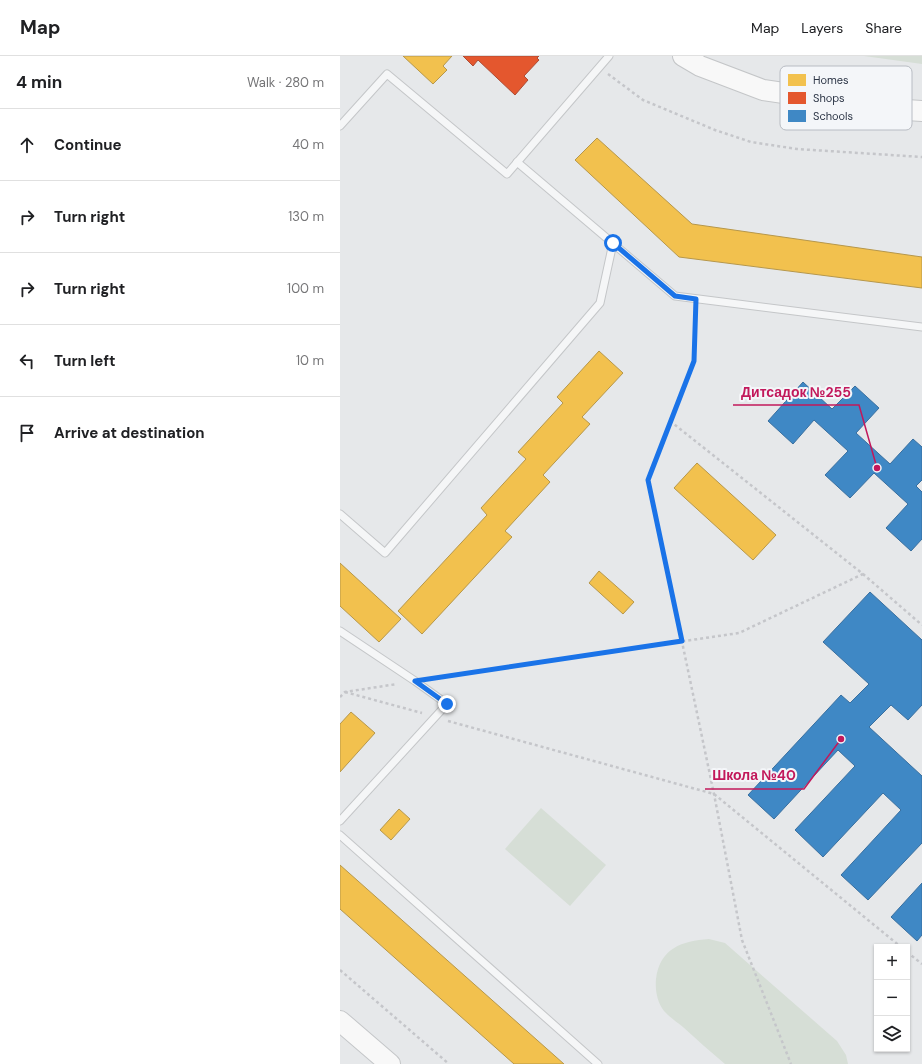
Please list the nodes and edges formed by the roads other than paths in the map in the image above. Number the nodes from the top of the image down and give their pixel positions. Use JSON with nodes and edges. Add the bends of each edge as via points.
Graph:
{"nodes":[{"id":1,"x":609,"y":56,"type":"edge"},
{"id":2,"x":683,"y":56,"type":"edge"},
{"id":3,"x":780,"y":93,"type":"edge"},
{"id":4,"x":912,"y":110,"type":"edge"},
{"id":5,"x":922,"y":111,"type":"edge"},
{"id":6,"x":340,"y":126,"type":"edge"},
{"id":7,"x":517,"y":162,"type":"junction"},
{"id":8,"x":613,"y":243,"type":"junction"},
{"id":9,"x":922,"y":327,"type":"edge"},
{"id":10,"x":340,"y":514,"type":"edge"},
{"id":11,"x":340,"y":631,"type":"edge"},
{"id":12,"x":340,"y":821,"type":"edge"},
{"id":13,"x":340,"y":834,"type":"edge"},
{"id":14,"x":340,"y":1021,"type":"edge"},
{"id":15,"x":390,"y":1064,"type":"edge"},
{"id":16,"x":598,"y":1064,"type":"edge"}],
"edges":[{"from":1,"to":7,"type":"lane"},
{"from":2,"to":3,"type":"main road","via":[[700,66],[763,90]]},
{"from":4,"to":5,"type":"main road"},
{"from":6,"to":7,"type":"lane","via":[[387,74],[507,174]]},
{"from":7,"to":8,"type":"lane"},
{"from":8,"to":9,"type":"lane","via":[[675,296]]},
{"from":8,"to":10,"type":"lane","via":[[600,303],[385,552]]},
{"from":11,"to":12,"type":"lane","via":[[447,704]]},
{"from":13,"to":16,"type":"lane"},
{"from":14,"to":15,"type":"main road"}]}
